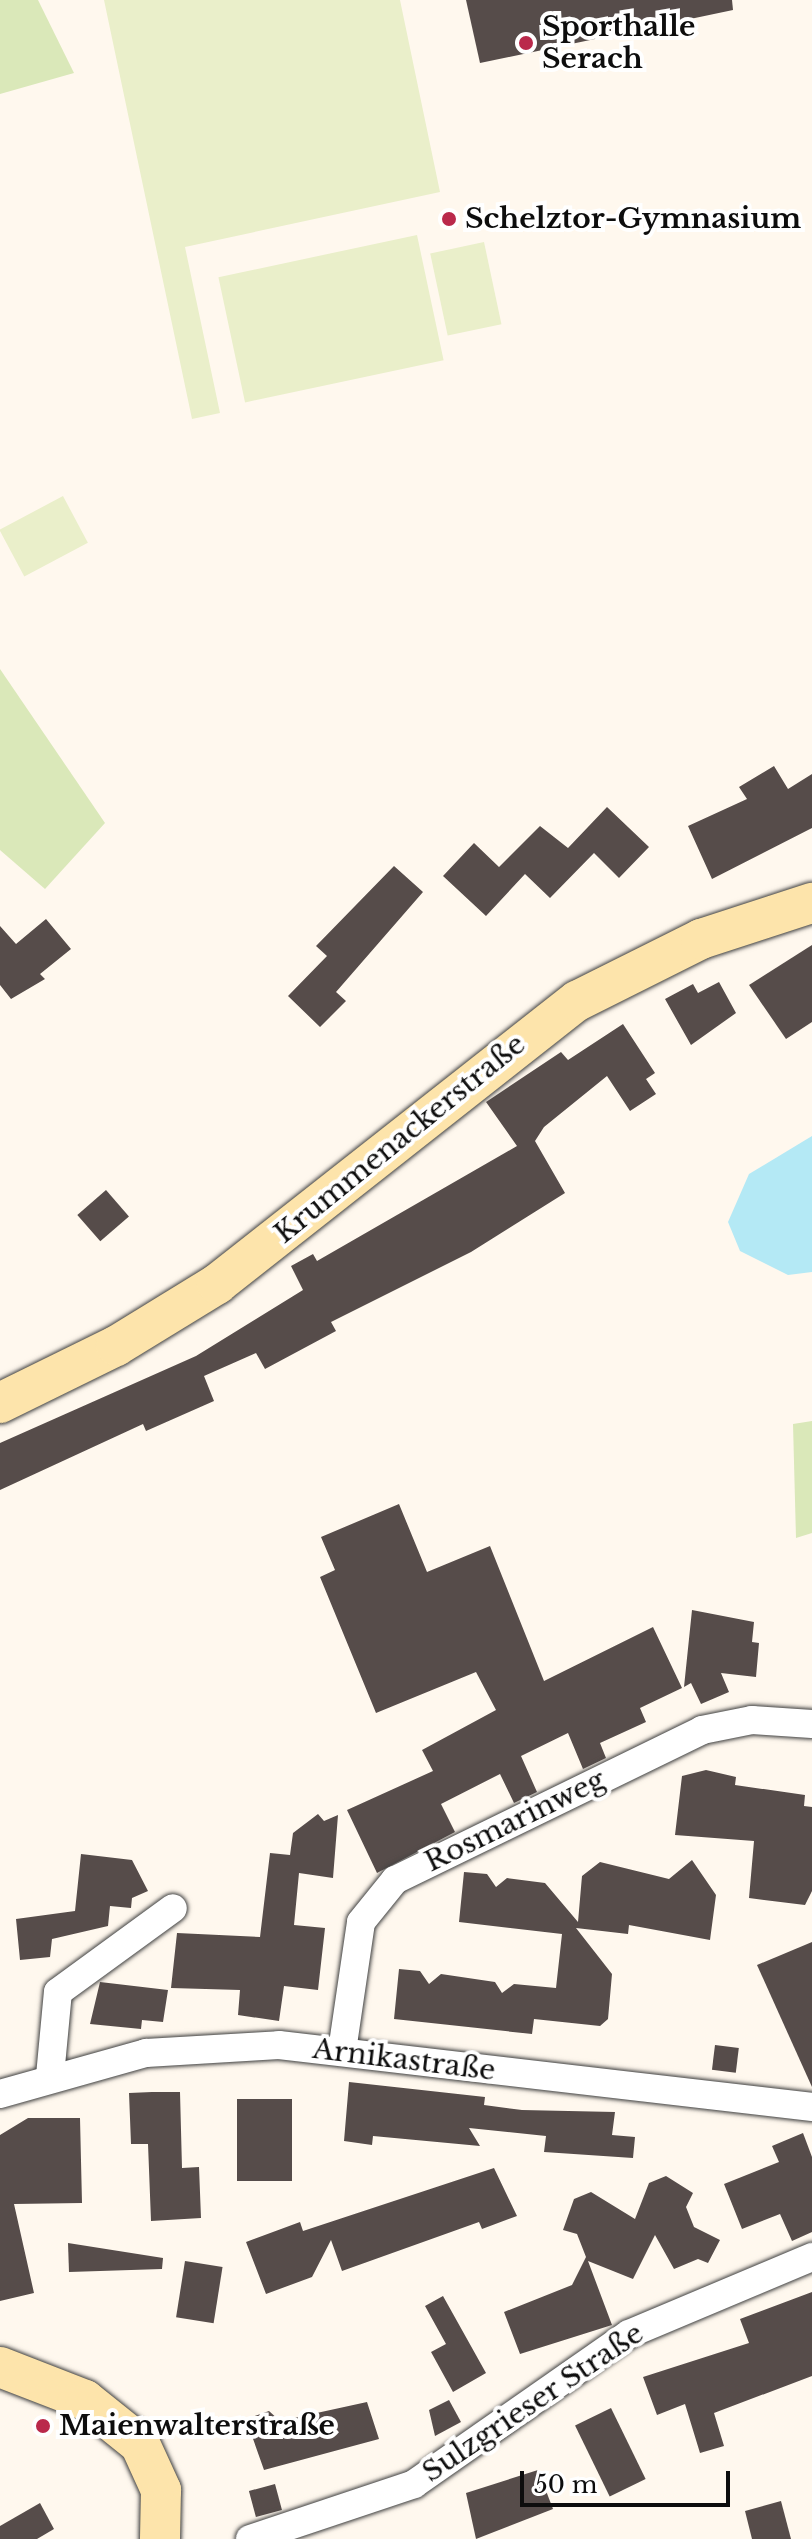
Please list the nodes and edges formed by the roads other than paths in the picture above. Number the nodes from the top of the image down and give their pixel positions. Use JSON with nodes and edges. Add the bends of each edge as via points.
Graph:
{"nodes":[{"id":1,"x":812,"y":903,"type":"edge"},
{"id":2,"x":0,"y":1403,"type":"edge"},
{"id":3,"x":812,"y":1724,"type":"edge"},
{"id":4,"x":173,"y":1908,"type":"dead end"},
{"id":5,"x":342,"y":2051,"type":"junction"},
{"id":6,"x":50,"y":2076,"type":"junction"},
{"id":7,"x":0,"y":2094,"type":"edge"},
{"id":8,"x":812,"y":2107,"type":"edge"},
{"id":9,"x":812,"y":2257,"type":"edge"},
{"id":10,"x":0,"y":2367,"type":"edge"},
{"id":11,"x":160,"y":2539,"type":"edge"},
{"id":12,"x":250,"y":2539,"type":"edge"}],
"edges":[{"from":1,"to":2,"type":"main road","name":"Krummenackerstraße","via":[[689,944],[577,1001],[217,1284],[102,1354]]},
{"from":3,"to":5,"type":"street","name":"Rosmarinweg","via":[[741,1721],[702,1730],[395,1880],[361,1922]]},
{"from":4,"to":6,"type":"street","via":[[58,1992]]},
{"from":5,"to":6,"type":"street","name":"Arnikastraße","via":[[201,2046]]},
{"from":5,"to":8,"type":"street","name":"Arnikastraße"},
{"from":6,"to":7,"type":"street","name":"Arnikastraße"},
{"from":9,"to":12,"type":"street","name":"Sulzgrieser Straße","via":[[629,2334],[414,2484]]},
{"from":10,"to":11,"type":"main road","via":[[85,2400],[140,2444],[161,2490]]}]}
